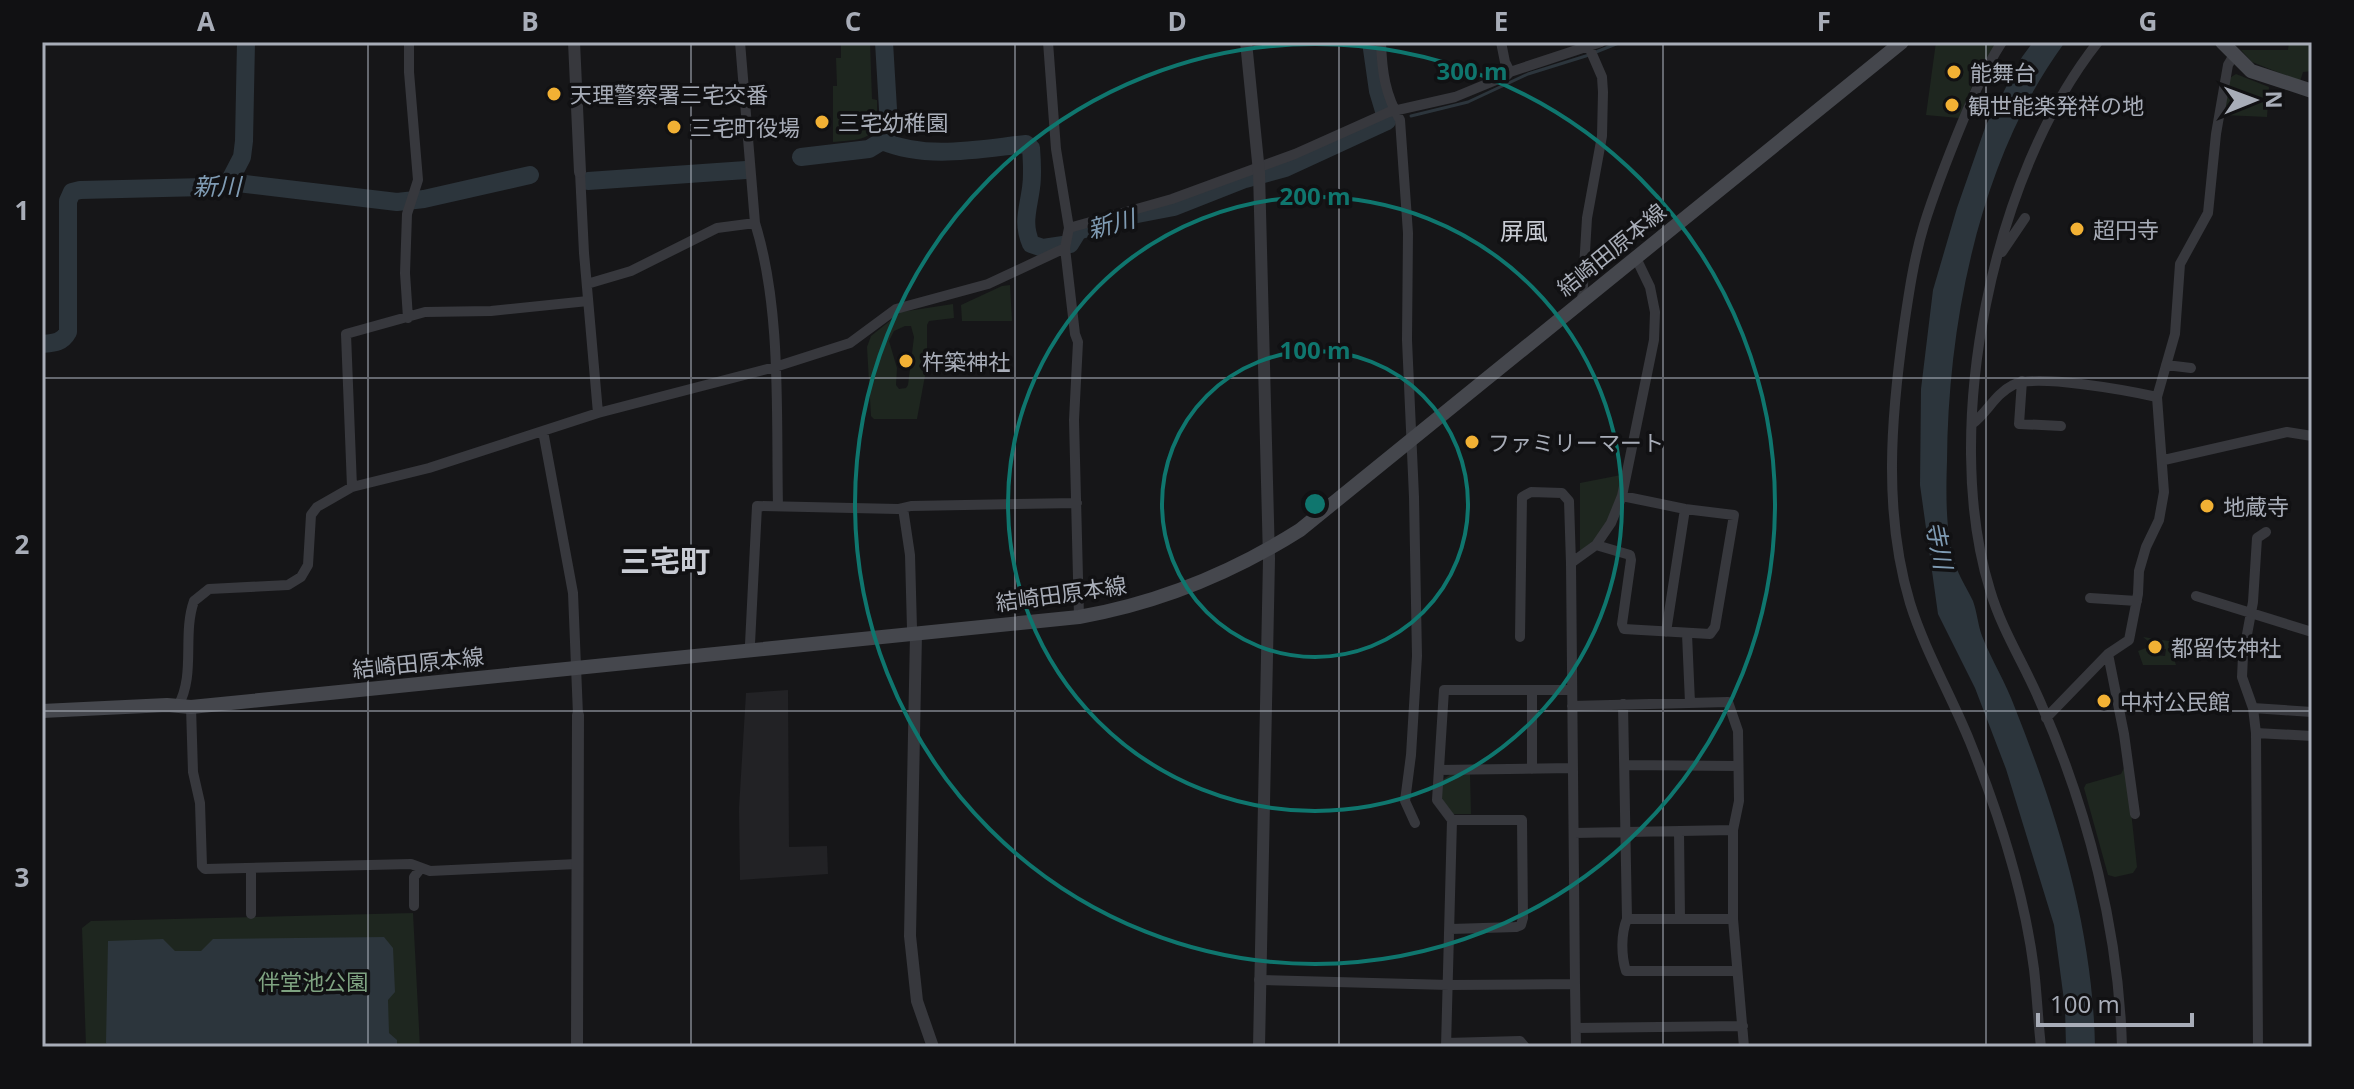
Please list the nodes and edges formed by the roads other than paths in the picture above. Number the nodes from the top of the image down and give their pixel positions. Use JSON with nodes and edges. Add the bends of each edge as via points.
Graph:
{"nodes":[{"id":1,"x":409,"y":42,"type":"edge"},
{"id":2,"x":574,"y":42,"type":"edge"},
{"id":3,"x":740,"y":42,"type":"edge"},
{"id":4,"x":1048,"y":42,"type":"edge"},
{"id":5,"x":1246,"y":42,"type":"edge"},
{"id":6,"x":1381,"y":42,"type":"edge"},
{"id":7,"x":1501,"y":42,"type":"edge"},
{"id":8,"x":1601,"y":42,"type":"edge"},
{"id":9,"x":2002,"y":42,"type":"edge"},
{"id":10,"x":2098,"y":42,"type":"edge"},
{"id":11,"x":2222,"y":42,"type":"edge"},
{"id":12,"x":1893,"y":45,"type":"edge"},
{"id":13,"x":1589,"y":47,"type":"junction"},
{"id":14,"x":2235,"y":53,"type":"junction"},
{"id":15,"x":1510,"y":72,"type":"junction"},
{"id":16,"x":2312,"y":91,"type":"edge"},
{"id":17,"x":1395,"y":112,"type":"junction"},
{"id":18,"x":580,"y":172,"type":"joint"},
{"id":19,"x":1259,"y":172,"type":"junction"},
{"id":20,"x":2025,"y":218,"type":"dead end"},
{"id":21,"x":755,"y":223,"type":"junction"},
{"id":22,"x":1069,"y":228,"type":"junction"},
{"id":23,"x":1065,"y":248,"type":"junction"},
{"id":24,"x":1998,"y":256,"type":"junction"},
{"id":25,"x":1636,"y":258,"type":"junction"},
{"id":26,"x":587,"y":284,"type":"junction"},
{"id":27,"x":588,"y":301,"type":"junction"},
{"id":28,"x":1582,"y":302,"type":"junction"},
{"id":29,"x":408,"y":318,"type":"junction"},
{"id":30,"x":2166,"y":365,"type":"junction"},
{"id":31,"x":775,"y":367,"type":"junction"},
{"id":32,"x":2191,"y":368,"type":"dead end"},
{"id":33,"x":2022,"y":381,"type":"junction"},
{"id":34,"x":2157,"y":397,"type":"junction"},
{"id":35,"x":598,"y":413,"type":"junction"},
{"id":36,"x":1972,"y":424,"type":"junction"},
{"id":37,"x":2061,"y":426,"type":"dead end"},
{"id":38,"x":543,"y":431,"type":"junction"},
{"id":39,"x":2312,"y":436,"type":"edge"},
{"id":40,"x":1412,"y":441,"type":"junction"},
{"id":41,"x":2164,"y":460,"type":"junction"},
{"id":42,"x":352,"y":487,"type":"junction"},
{"id":43,"x":1622,"y":496,"type":"junction"},
{"id":44,"x":1077,"y":503,"type":"junction"},
{"id":45,"x":778,"y":506,"type":"junction"},
{"id":46,"x":903,"y":508,"type":"junction"},
{"id":47,"x":1685,"y":509,"type":"junction"},
{"id":48,"x":2266,"y":532,"type":"dead end"},
{"id":49,"x":1596,"y":545,"type":"junction"},
{"id":50,"x":1269,"y":549,"type":"junction"},
{"id":51,"x":1571,"y":563,"type":"junction"},
{"id":52,"x":2196,"y":596,"type":"dead end"},
{"id":53,"x":2090,"y":598,"type":"dead end"},
{"id":54,"x":2137,"y":601,"type":"junction"},
{"id":55,"x":2252,"y":614,"type":"junction"},
{"id":56,"x":1079,"y":617,"type":"junction"},
{"id":57,"x":1666,"y":632,"type":"junction"},
{"id":58,"x":2312,"y":632,"type":"edge"},
{"id":59,"x":916,"y":634,"type":"junction"},
{"id":60,"x":1687,"y":634,"type":"junction"},
{"id":61,"x":1520,"y":637,"type":"dead end"},
{"id":62,"x":748,"y":651,"type":"junction"},
{"id":63,"x":2108,"y":654,"type":"junction"},
{"id":64,"x":575,"y":669,"type":"junction"},
{"id":65,"x":1571,"y":690,"type":"junction"},
{"id":66,"x":1532,"y":691,"type":"junction"},
{"id":67,"x":1690,"y":703,"type":"junction"},
{"id":68,"x":1623,"y":704,"type":"junction"},
{"id":69,"x":185,"y":706,"type":"junction"},
{"id":70,"x":1572,"y":706,"type":"junction"},
{"id":71,"x":2253,"y":708,"type":"junction"},
{"id":72,"x":42,"y":711,"type":"edge"},
{"id":73,"x":2312,"y":712,"type":"edge"},
{"id":74,"x":578,"y":715,"type":"joint"},
{"id":75,"x":2046,"y":718,"type":"junction"},
{"id":76,"x":2256,"y":733,"type":"junction"},
{"id":77,"x":2312,"y":736,"type":"edge"},
{"id":78,"x":1625,"y":765,"type":"junction"},
{"id":79,"x":1738,"y":766,"type":"junction"},
{"id":80,"x":1573,"y":768,"type":"junction"},
{"id":81,"x":1532,"y":769,"type":"junction"},
{"id":82,"x":1439,"y":770,"type":"junction"},
{"id":83,"x":2135,"y":814,"type":"dead end"},
{"id":84,"x":1452,"y":820,"type":"junction"},
{"id":85,"x":1415,"y":823,"type":"dead end"},
{"id":86,"x":1733,"y":830,"type":"junction"},
{"id":87,"x":1625,"y":831,"type":"junction"},
{"id":88,"x":1679,"y":832,"type":"junction"},
{"id":89,"x":1574,"y":833,"type":"junction"},
{"id":90,"x":577,"y":864,"type":"junction"},
{"id":91,"x":421,"y":868,"type":"junction"},
{"id":92,"x":251,"y":870,"type":"junction"},
{"id":93,"x":414,"y":906,"type":"dead end"},
{"id":94,"x":251,"y":914,"type":"dead end"},
{"id":95,"x":1680,"y":918,"type":"junction"},
{"id":96,"x":1627,"y":919,"type":"junction"},
{"id":97,"x":1733,"y":919,"type":"junction"},
{"id":98,"x":1451,"y":929,"type":"junction"},
{"id":99,"x":1736,"y":971,"type":"junction"},
{"id":100,"x":1259,"y":980,"type":"junction"},
{"id":101,"x":1575,"y":984,"type":"junction"},
{"id":102,"x":1449,"y":985,"type":"junction"},
{"id":103,"x":1743,"y":1026,"type":"junction"},
{"id":104,"x":1576,"y":1028,"type":"junction"},
{"id":105,"x":1446,"y":1045,"type":"edge"},
{"id":106,"x":577,"y":1047,"type":"edge"},
{"id":107,"x":933,"y":1047,"type":"edge"},
{"id":108,"x":1259,"y":1047,"type":"edge"},
{"id":109,"x":1525,"y":1047,"type":"edge"},
{"id":110,"x":1576,"y":1047,"type":"edge"},
{"id":111,"x":1744,"y":1047,"type":"edge"},
{"id":112,"x":2041,"y":1047,"type":"edge"},
{"id":113,"x":2122,"y":1047,"type":"edge"},
{"id":114,"x":2258,"y":1047,"type":"edge"}],
"edges":[{"from":1,"to":29,"type":"street","via":[[418,180],[407,214]]},
{"from":2,"to":18,"type":"street"},
{"from":3,"to":21,"type":"street"},
{"from":4,"to":22,"type":"street","via":[[1056,149]]},
{"from":5,"to":19,"type":"street"},
{"from":6,"to":17,"type":"street","via":[[1382,78]]},
{"from":7,"to":15,"type":"street"},
{"from":8,"to":13,"type":"street"},
{"from":9,"to":112,"type":"street","via":[[1973,94],[1923,228],[1901,351],[1891,476],[1910,601],[1969,738],[2012,860],[2034,966]]},
{"from":10,"to":24,"type":"street","via":[[2045,123]]},
{"from":11,"to":14,"type":"main road"},
{"from":12,"to":25,"type":"main road","name":"結崎田原本線"},
{"from":13,"to":15,"type":"street"},
{"from":13,"to":28,"type":"street","via":[[1602,77],[1602,121],[1587,218]]},
{"from":14,"to":16,"type":"main road","via":[[2251,71]]},
{"from":14,"to":30,"type":"street","via":[[2228,65],[2216,134],[2208,213],[2180,264],[2175,334]]},
{"from":15,"to":17,"type":"street","via":[[1455,97]]},
{"from":17,"to":19,"type":"street"},
{"from":17,"to":40,"type":"street","via":[[1400,120],[1408,233]]},
{"from":18,"to":26,"type":"street"},
{"from":19,"to":22,"type":"street"},
{"from":19,"to":50,"type":"street"},
{"from":20,"to":24,"type":"street"},
{"from":21,"to":26,"type":"street","via":[[717,228],[631,271]]},
{"from":21,"to":31,"type":"street"},
{"from":22,"to":23,"type":"street"},
{"from":23,"to":31,"type":"street","via":[[988,284],[896,309],[850,343]]},
{"from":23,"to":44,"type":"street","via":[[1078,342]]},
{"from":24,"to":36,"type":"street","via":[[1978,356]]},
{"from":25,"to":28,"type":"main road","name":"結崎田原本線"},
{"from":25,"to":43,"type":"street","via":[[1653,299],[1654,340]]},
{"from":26,"to":27,"type":"street"},
{"from":27,"to":29,"type":"street","via":[[425,312]]},
{"from":27,"to":35,"type":"street"},
{"from":28,"to":40,"type":"main road","name":"結崎田原本線"},
{"from":29,"to":42,"type":"street","via":[[346,334]]},
{"from":30,"to":32,"type":"street"},
{"from":30,"to":34,"type":"street"},
{"from":31,"to":35,"type":"street"},
{"from":31,"to":45,"type":"street"},
{"from":33,"to":34,"type":"street"},
{"from":33,"to":36,"type":"street","via":[[2003,391]]},
{"from":33,"to":37,"type":"street","via":[[2019,424]]},
{"from":34,"to":41,"type":"street"},
{"from":35,"to":38,"type":"street"},
{"from":36,"to":75,"type":"street","via":[[1976,533],[1990,591]]},
{"from":38,"to":42,"type":"street"},
{"from":38,"to":64,"type":"street","via":[[573,593]]},
{"from":39,"to":41,"type":"street","via":[[2287,432]]},
{"from":40,"to":50,"type":"main road","name":"結崎田原本線"},
{"from":40,"to":85,"type":"street","via":[[1417,656],[1405,801]]},
{"from":41,"to":54,"type":"street","via":[[2159,520],[2139,571]]},
{"from":42,"to":69,"type":"street","via":[[311,515],[308,565],[301,577],[288,585],[209,589],[194,601]]},
{"from":43,"to":47,"type":"street"},
{"from":43,"to":49,"type":"street"},
{"from":44,"to":46,"type":"street"},
{"from":44,"to":56,"type":"street"},
{"from":45,"to":46,"type":"street"},
{"from":45,"to":62,"type":"street","via":[[757,506]]},
{"from":46,"to":59,"type":"street"},
{"from":47,"to":57,"type":"street"},
{"from":47,"to":60,"type":"street","via":[[1734,515],[1715,627],[1710,634]]},
{"from":48,"to":55,"type":"street","via":[[2257,538]]},
{"from":49,"to":51,"type":"street"},
{"from":49,"to":57,"type":"street","via":[[1630,555],[1624,629]]},
{"from":50,"to":56,"type":"main road","name":"結崎田原本線","via":[[1148,602]]},
{"from":50,"to":100,"type":"street"},
{"from":51,"to":61,"type":"street","via":[[1569,501],[1562,493],[1531,492],[1522,497]]},
{"from":51,"to":65,"type":"street"},
{"from":52,"to":55,"type":"street"},
{"from":53,"to":54,"type":"street"},
{"from":54,"to":63,"type":"street","via":[[2129,640]]},
{"from":55,"to":58,"type":"street"},
{"from":55,"to":71,"type":"street","via":[[2242,677]]},
{"from":56,"to":59,"type":"main road","name":"結崎田原本線"},
{"from":57,"to":60,"type":"street"},
{"from":59,"to":62,"type":"main road","name":"結崎田原本線"},
{"from":59,"to":107,"type":"street","via":[[910,936],[917,1001]]},
{"from":60,"to":67,"type":"street"},
{"from":62,"to":64,"type":"main road","name":"結崎田原本線"},
{"from":63,"to":75,"type":"street"},
{"from":63,"to":83,"type":"street"},
{"from":64,"to":69,"type":"main road","name":"結崎田原本線"},
{"from":64,"to":74,"type":"street"},
{"from":65,"to":66,"type":"street"},
{"from":65,"to":70,"type":"street"},
{"from":66,"to":81,"type":"street"},
{"from":66,"to":82,"type":"street","via":[[1444,690]]},
{"from":67,"to":68,"type":"street"},
{"from":67,"to":79,"type":"street","via":[[1728,702],[1738,731]]},
{"from":68,"to":70,"type":"street"},
{"from":68,"to":78,"type":"street"},
{"from":69,"to":72,"type":"main road","name":"結崎田原本線"},
{"from":69,"to":92,"type":"street","via":[[200,803],[202,866]]},
{"from":70,"to":80,"type":"street"},
{"from":71,"to":73,"type":"street"},
{"from":71,"to":76,"type":"street"},
{"from":74,"to":90,"type":"street"},
{"from":75,"to":113,"type":"street","via":[[2095,867],[2114,964]]},
{"from":76,"to":77,"type":"street"},
{"from":76,"to":114,"type":"street"},
{"from":78,"to":79,"type":"street"},
{"from":78,"to":87,"type":"street"},
{"from":79,"to":86,"type":"street"},
{"from":80,"to":81,"type":"street"},
{"from":80,"to":89,"type":"street"},
{"from":81,"to":82,"type":"street"},
{"from":82,"to":84,"type":"street","via":[[1437,800]]},
{"from":84,"to":98,"type":"street"},
{"from":84,"to":98,"type":"street","via":[[1522,820],[1523,918],[1516,927]]},
{"from":86,"to":88,"type":"street"},
{"from":86,"to":97,"type":"street"},
{"from":87,"to":88,"type":"street"},
{"from":87,"to":89,"type":"street"},
{"from":87,"to":96,"type":"street"},
{"from":88,"to":95,"type":"street"},
{"from":89,"to":101,"type":"street"},
{"from":90,"to":91,"type":"street"},
{"from":90,"to":106,"type":"street"},
{"from":91,"to":92,"type":"street","via":[[351,864]]},
{"from":91,"to":93,"type":"street","via":[[414,877]]},
{"from":92,"to":94,"type":"street"},
{"from":95,"to":96,"type":"street"},
{"from":95,"to":97,"type":"street"},
{"from":96,"to":99,"type":"street","via":[[1626,971]]},
{"from":97,"to":99,"type":"street"},
{"from":98,"to":102,"type":"street"},
{"from":99,"to":103,"type":"street"},
{"from":100,"to":102,"type":"street"},
{"from":100,"to":108,"type":"street"},
{"from":101,"to":102,"type":"street"},
{"from":101,"to":104,"type":"street"},
{"from":102,"to":105,"type":"street"},
{"from":103,"to":104,"type":"street"},
{"from":103,"to":111,"type":"street"},
{"from":104,"to":110,"type":"street"},
{"from":105,"to":109,"type":"street","via":[[1520,1041]]}]}
